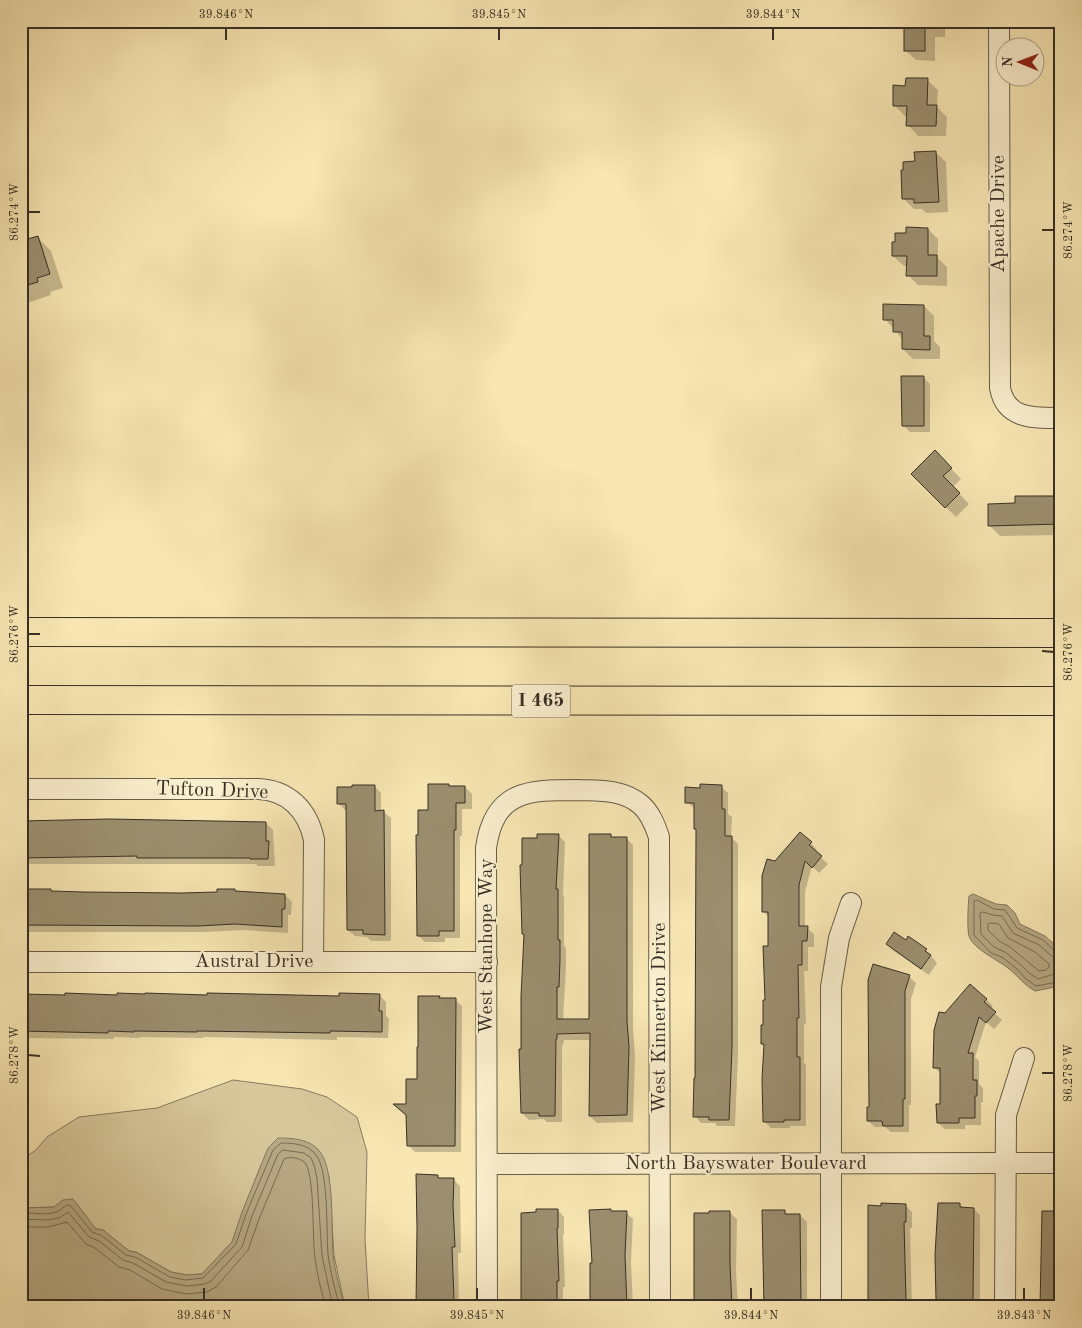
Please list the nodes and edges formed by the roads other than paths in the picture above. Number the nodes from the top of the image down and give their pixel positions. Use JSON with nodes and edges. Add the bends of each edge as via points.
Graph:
{"nodes":[{"id":1,"x":999,"y":21,"type":"edge"},
{"id":2,"x":1061,"y":418,"type":"edge"},
{"id":3,"x":21,"y":632,"type":"edge"},
{"id":4,"x":1061,"y":633,"type":"edge"},
{"id":5,"x":21,"y":700,"type":"edge"},
{"id":6,"x":1061,"y":702,"type":"edge"},
{"id":7,"x":21,"y":789,"type":"edge"},
{"id":8,"x":574,"y":790,"type":"joint"},
{"id":9,"x":851,"y":903,"type":"dead end"},
{"id":10,"x":21,"y":962,"type":"edge"},
{"id":11,"x":314,"y":962,"type":"junction"},
{"id":12,"x":487,"y":962,"type":"junction"},
{"id":13,"x":1024,"y":1058,"type":"dead end"},
{"id":14,"x":660,"y":1163,"type":"junction"},
{"id":15,"x":1005,"y":1163,"type":"junction"},
{"id":16,"x":1061,"y":1163,"type":"edge"},
{"id":17,"x":487,"y":1164,"type":"junction"},
{"id":18,"x":832,"y":1164,"type":"junction"},
{"id":19,"x":487,"y":1307,"type":"edge"},
{"id":20,"x":660,"y":1307,"type":"edge"},
{"id":21,"x":832,"y":1307,"type":"edge"},
{"id":22,"x":1005,"y":1307,"type":"edge"}],
"edges":[{"from":1,"to":2,"type":"street","name":"Apache Drive","via":[[1000,388],[1006,405],[1016,413]]},
{"from":3,"to":4,"type":"highway"},
{"from":5,"to":6,"type":"highway","number":"I 465"},
{"from":7,"to":11,"type":"street","name":"Tufton Drive","via":[[258,789],[289,798],[307,819],[314,840]]},
{"from":8,"to":12,"type":"street","name":"West Stanhope Way","via":[[540,790],[524,794],[507,804],[496,816],[486,848]]},
{"from":8,"to":14,"type":"street","name":"West Kinnerton Drive","via":[[616,792],[633,799],[654,822],[659,837]]},
{"from":9,"to":18,"type":"street","via":[[839,938],[831,986]]},
{"from":10,"to":11,"type":"street","name":"Austral Drive"},
{"from":11,"to":12,"type":"street","name":"Austral Drive"},
{"from":12,"to":17,"type":"street","name":"West Stanhope Way"},
{"from":13,"to":15,"type":"street","via":[[1006,1115]]},
{"from":14,"to":17,"type":"street","name":"North Bayswater Boulevard"},
{"from":14,"to":18,"type":"street","name":"North Bayswater Boulevard"},
{"from":14,"to":20,"type":"street","name":"West Kinnerton Drive"},
{"from":15,"to":16,"type":"street","name":"North Bayswater Boulevard"},
{"from":15,"to":18,"type":"street","name":"North Bayswater Boulevard"},
{"from":15,"to":22,"type":"street"},
{"from":17,"to":19,"type":"street","name":"West Stanhope Way"},
{"from":18,"to":21,"type":"street"}]}
